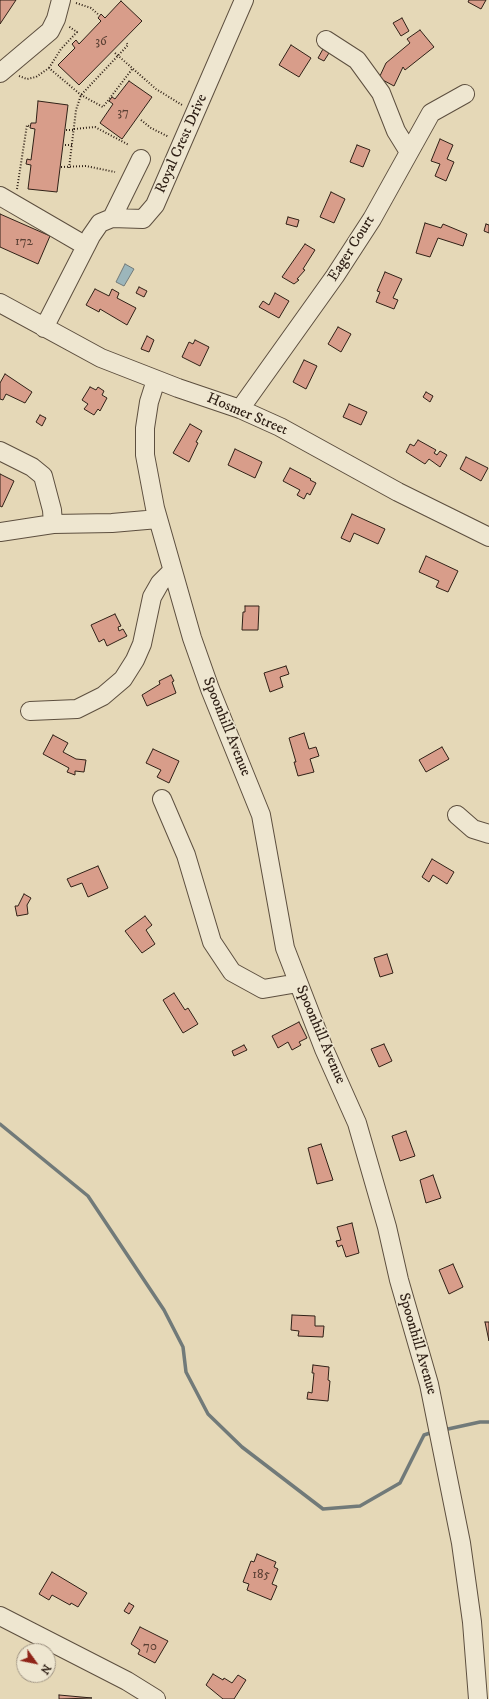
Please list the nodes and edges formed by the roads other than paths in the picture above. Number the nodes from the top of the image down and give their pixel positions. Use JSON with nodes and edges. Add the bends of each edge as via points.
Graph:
{"nodes":[{"id":1,"x":244,"y":0,"type":"edge"},
{"id":2,"x":68,"y":1,"type":"edge"},
{"id":3,"x":326,"y":40,"type":"dead end"},
{"id":4,"x":3,"y":69,"type":"edge"},
{"id":5,"x":465,"y":94,"type":"dead end"},
{"id":6,"x":409,"y":152,"type":"junction"},
{"id":7,"x":141,"y":159,"type":"dead end"},
{"id":8,"x":0,"y":196,"type":"edge"},
{"id":9,"x":112,"y":218,"type":"junction"},
{"id":10,"x":86,"y":246,"type":"junction"},
{"id":11,"x":0,"y":303,"type":"edge"},
{"id":12,"x":44,"y":328,"type":"junction"},
{"id":13,"x":156,"y":380,"type":"junction"},
{"id":14,"x":240,"y":409,"type":"junction"},
{"id":15,"x":0,"y":451,"type":"edge"},
{"id":16,"x":158,"y":519,"type":"junction"},
{"id":17,"x":53,"y":524,"type":"junction"},
{"id":18,"x":0,"y":532,"type":"edge"},
{"id":19,"x":489,"y":536,"type":"edge"},
{"id":20,"x":172,"y":571,"type":"junction"},
{"id":21,"x":30,"y":711,"type":"dead end"},
{"id":22,"x":162,"y":799,"type":"dead end"},
{"id":23,"x":457,"y":815,"type":"dead end"},
{"id":24,"x":489,"y":834,"type":"edge"},
{"id":25,"x":298,"y":983,"type":"junction"},
{"id":26,"x":0,"y":1616,"type":"edge"},
{"id":27,"x":156,"y":1699,"type":"edge"},
{"id":28,"x":478,"y":1699,"type":"edge"}],
"edges":[{"from":1,"to":9,"type":"street","name":"Royal Crest Drive","via":[[155,205],[143,220]]},
{"from":2,"to":4,"type":"street","via":[[50,31]]},
{"from":3,"to":6,"type":"street","via":[[356,60],[381,93],[396,131]]},
{"from":5,"to":6,"type":"street","name":"Eager Court","via":[[431,113]]},
{"from":6,"to":14,"type":"street","name":"Eager Court","via":[[372,219],[335,276]]},
{"from":7,"to":9,"type":"street"},
{"from":8,"to":10,"type":"street"},
{"from":9,"to":10,"type":"street","via":[[100,223]]},
{"from":10,"to":12,"type":"street"},
{"from":11,"to":12,"type":"street","name":"Hosmer Street"},
{"from":12,"to":13,"type":"street","name":"Hosmer Street","via":[[101,358]]},
{"from":13,"to":14,"type":"street","name":"Hosmer Street"},
{"from":13,"to":16,"type":"street","name":"Spoonhill Avenue","via":[[145,428],[145,455]]},
{"from":14,"to":19,"type":"street","name":"Hosmer Street","via":[[280,427],[386,486]]},
{"from":15,"to":17,"type":"street","via":[[32,467],[43,476]]},
{"from":16,"to":17,"type":"street"},
{"from":16,"to":20,"type":"street","name":"Spoonhill Avenue"},
{"from":17,"to":18,"type":"street"},
{"from":20,"to":21,"type":"street","via":[[160,583],[152,597],[142,644],[123,679],[104,696],[78,709]]},
{"from":20,"to":25,"type":"street","name":"Spoonhill Avenue","via":[[205,677],[261,815],[285,948]]},
{"from":22,"to":25,"type":"street","via":[[186,855],[212,942],[232,972],[263,989]]},
{"from":23,"to":24,"type":"street","via":[[474,829]]},
{"from":25,"to":28,"type":"street","name":"Spoonhill Avenue","via":[[347,1098],[365,1149],[425,1370],[466,1569]]},
{"from":26,"to":27,"type":"street","via":[[127,1681]]}]}
